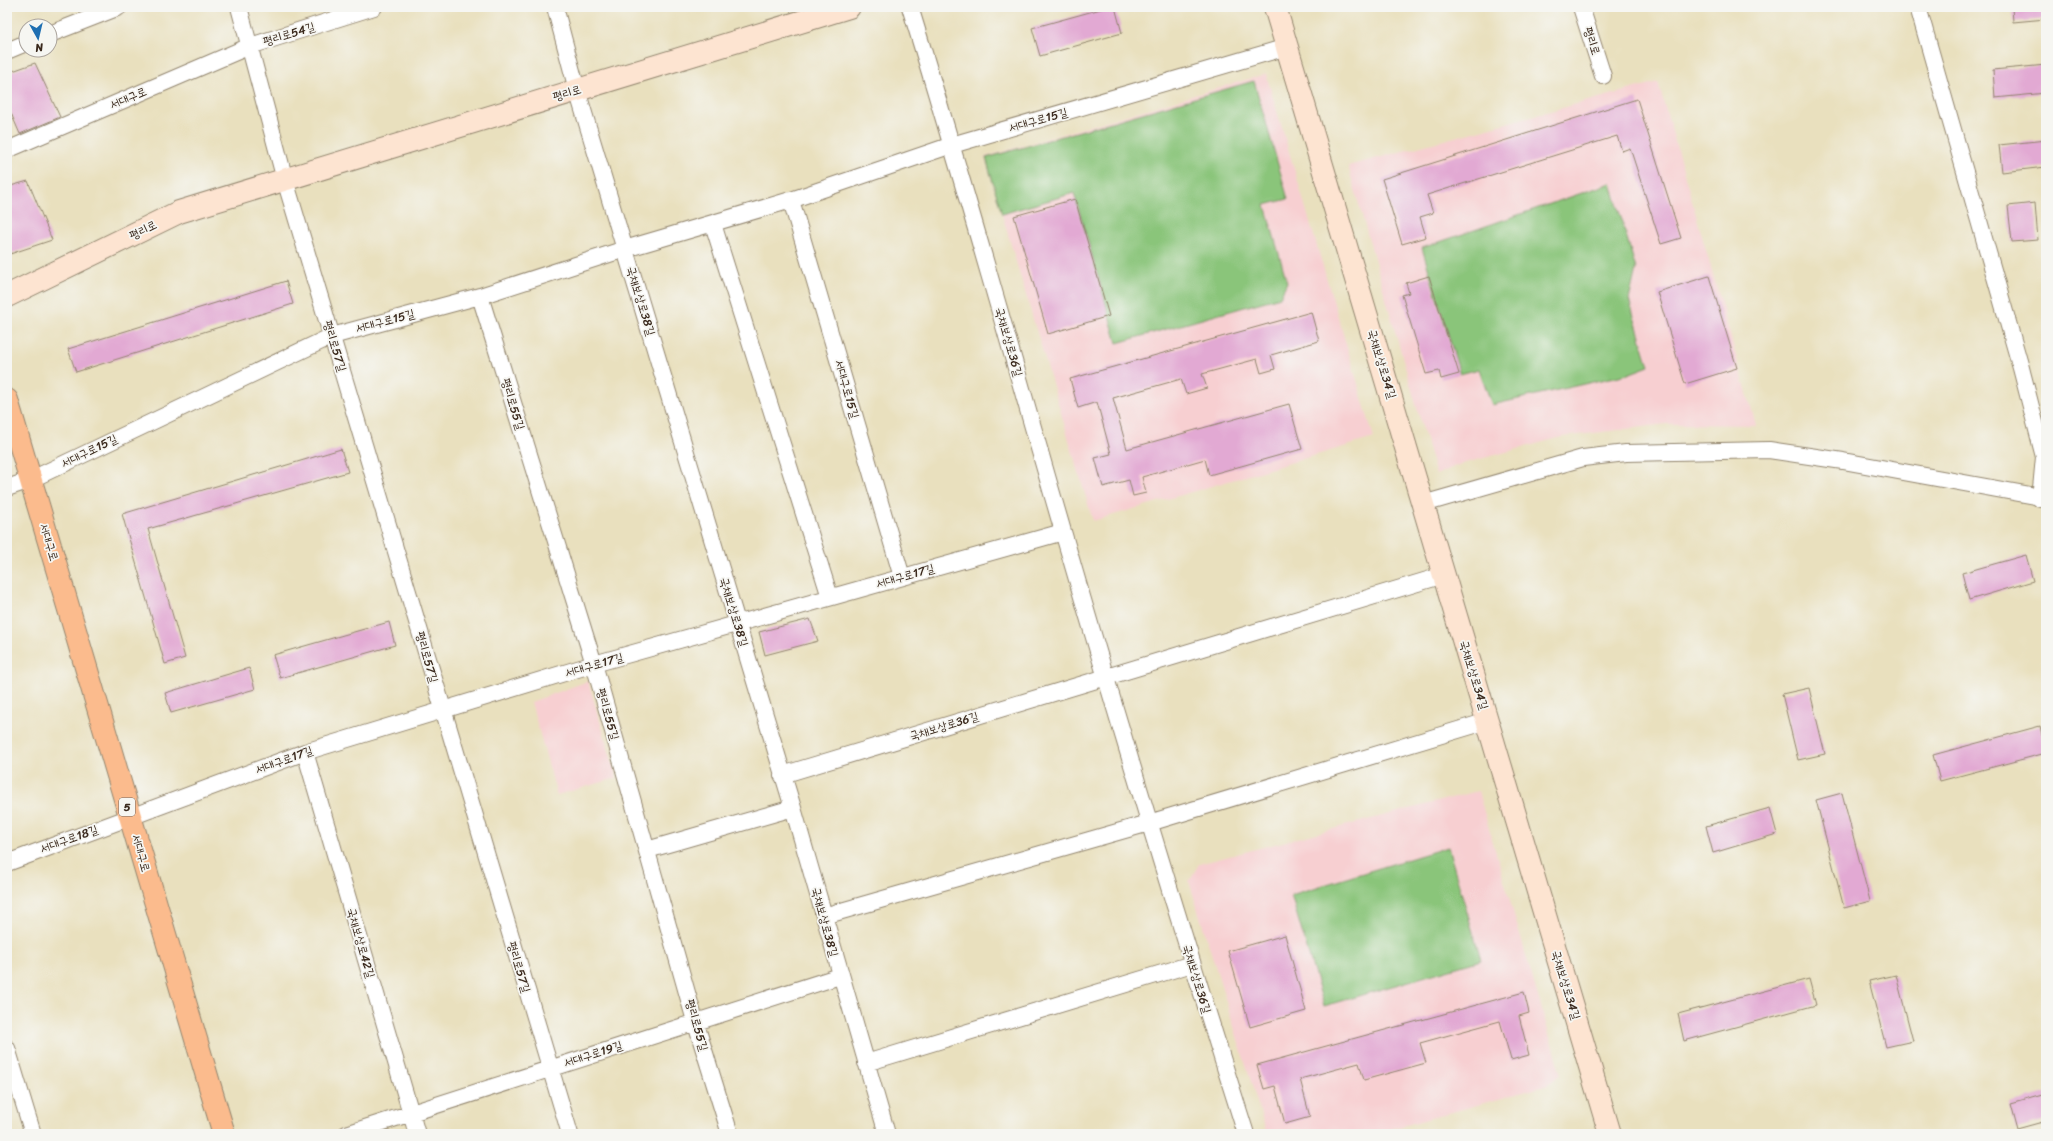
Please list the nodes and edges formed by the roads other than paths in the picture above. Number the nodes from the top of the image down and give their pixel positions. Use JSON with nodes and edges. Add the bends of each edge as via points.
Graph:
{"nodes":[{"id":1,"x":119,"y":7,"type":"edge"},
{"id":2,"x":239,"y":7,"type":"edge"},
{"id":3,"x":374,"y":7,"type":"edge"},
{"id":4,"x":555,"y":7,"type":"edge"},
{"id":5,"x":849,"y":7,"type":"edge"},
{"id":6,"x":910,"y":7,"type":"edge"},
{"id":7,"x":1276,"y":7,"type":"edge"},
{"id":8,"x":1581,"y":7,"type":"edge"},
{"id":9,"x":1918,"y":7,"type":"edge"},
{"id":10,"x":58,"y":31,"type":"edge"},
{"id":11,"x":18,"y":46,"type":"edge"},
{"id":12,"x":250,"y":46,"type":"junction"},
{"id":13,"x":1287,"y":47,"type":"junction"},
{"id":14,"x":7,"y":50,"type":"edge"},
{"id":15,"x":1603,"y":76,"type":"dead end"},
{"id":16,"x":577,"y":90,"type":"junction"},
{"id":17,"x":952,"y":145,"type":"junction"},
{"id":18,"x":7,"y":150,"type":"edge"},
{"id":19,"x":285,"y":180,"type":"junction"},
{"id":20,"x":791,"y":200,"type":"junction"},
{"id":21,"x":713,"y":224,"type":"junction"},
{"id":22,"x":625,"y":249,"type":"junction"},
{"id":23,"x":7,"y":296,"type":"edge"},
{"id":24,"x":480,"y":296,"type":"junction"},
{"id":25,"x":332,"y":336,"type":"junction"},
{"id":26,"x":7,"y":400,"type":"edge"},
{"id":27,"x":30,"y":480,"type":"junction"},
{"id":28,"x":7,"y":488,"type":"edge"},
{"id":29,"x":2043,"y":498,"type":"edge"},
{"id":30,"x":1423,"y":504,"type":"junction"},
{"id":31,"x":1063,"y":532,"type":"junction"},
{"id":32,"x":1444,"y":575,"type":"junction"},
{"id":33,"x":902,"y":577,"type":"junction"},
{"id":34,"x":830,"y":597,"type":"junction"},
{"id":35,"x":738,"y":624,"type":"junction"},
{"id":36,"x":594,"y":664,"type":"junction"},
{"id":37,"x":1106,"y":678,"type":"junction"},
{"id":38,"x":442,"y":710,"type":"junction"},
{"id":39,"x":1488,"y":721,"type":"junction"},
{"id":40,"x":305,"y":752,"type":"junction"},
{"id":41,"x":782,"y":775,"type":"junction"},
{"id":42,"x":793,"y":808,"type":"junction"},
{"id":43,"x":130,"y":816,"type":"junction"},
{"id":44,"x":1149,"y":823,"type":"junction"},
{"id":45,"x":646,"y":850,"type":"junction"},
{"id":46,"x":7,"y":862,"type":"edge"},
{"id":47,"x":824,"y":916,"type":"junction"},
{"id":48,"x":1192,"y":964,"type":"junction"},
{"id":49,"x":840,"y":976,"type":"junction"},
{"id":50,"x":695,"y":1021,"type":"junction"},
{"id":51,"x":7,"y":1048,"type":"edge"},
{"id":52,"x":866,"y":1063,"type":"junction"},
{"id":53,"x":549,"y":1068,"type":"junction"},
{"id":54,"x":411,"y":1113,"type":"junction"},
{"id":55,"x":33,"y":1134,"type":"edge"},
{"id":56,"x":224,"y":1134,"type":"edge"},
{"id":57,"x":346,"y":1134,"type":"edge"},
{"id":58,"x":417,"y":1134,"type":"edge"},
{"id":59,"x":570,"y":1134,"type":"edge"},
{"id":60,"x":730,"y":1134,"type":"edge"},
{"id":61,"x":887,"y":1134,"type":"edge"},
{"id":62,"x":1246,"y":1134,"type":"edge"},
{"id":63,"x":1610,"y":1134,"type":"edge"}],
"edges":[{"from":1,"to":10,"type":"street"},
{"from":2,"to":12,"type":"street"},
{"from":3,"to":12,"type":"street","name":"평리로54길"},
{"from":4,"to":16,"type":"street"},
{"from":5,"to":16,"type":"main road","name":"평리로"},
{"from":6,"to":17,"type":"street","name":"국채보상로36길"},
{"from":7,"to":13,"type":"main road","name":"국채보상로34길"},
{"from":8,"to":15,"type":"street","name":"평리로"},
{"from":9,"to":29,"type":"street","via":[[2044,457]]},
{"from":11,"to":14,"type":"street"},
{"from":12,"to":18,"type":"street","name":"서대구로"},
{"from":12,"to":19,"type":"street"},
{"from":13,"to":17,"type":"street","name":"서대구로15길"},
{"from":13,"to":30,"type":"main road","name":"국채보상로34길"},
{"from":16,"to":19,"type":"main road","name":"평리로"},
{"from":16,"to":22,"type":"street","name":"국채보상로38길"},
{"from":17,"to":20,"type":"street","name":"서대구로15길"},
{"from":17,"to":31,"type":"street","name":"국채보상로36길"},
{"from":19,"to":23,"type":"main road","name":"평리로","via":[[179,212]]},
{"from":19,"to":25,"type":"street","name":"평리로57길"},
{"from":20,"to":21,"type":"street","name":"서대구로15길"},
{"from":20,"to":33,"type":"street","name":"서대구로15길"},
{"from":21,"to":22,"type":"street","name":"서대구로15길"},
{"from":21,"to":34,"type":"street"},
{"from":22,"to":24,"type":"street","name":"서대구로15길"},
{"from":22,"to":35,"type":"street","name":"국채보상로38길"},
{"from":24,"to":25,"type":"street","name":"서대구로15길"},
{"from":24,"to":36,"type":"street","name":"평리로55길"},
{"from":25,"to":27,"type":"street","name":"서대구로15길"},
{"from":25,"to":38,"type":"street","name":"평리로57길"},
{"from":26,"to":27,"type":"main road","name":"서대구로","number":"5"},
{"from":27,"to":28,"type":"street"},
{"from":27,"to":43,"type":"main road","name":"서대구로","number":"5"},
{"from":29,"to":30,"type":"street","via":[[1843,460],[1769,450],[1626,452],[1583,458]]},
{"from":30,"to":32,"type":"main road","name":"국채보상로34길"},
{"from":31,"to":33,"type":"street","name":"서대구로17길"},
{"from":31,"to":37,"type":"street","name":"국채보상로36길"},
{"from":32,"to":37,"type":"street"},
{"from":32,"to":39,"type":"main road","name":"국채보상로34길"},
{"from":33,"to":34,"type":"street","name":"서대구로17길"},
{"from":34,"to":35,"type":"street","name":"서대구로17길"},
{"from":35,"to":36,"type":"street","name":"서대구로17길"},
{"from":35,"to":41,"type":"street","name":"국채보상로38길"},
{"from":36,"to":38,"type":"street","name":"서대구로17길"},
{"from":36,"to":45,"type":"street","name":"평리로55길"},
{"from":37,"to":41,"type":"street","name":"국채보상로36길"},
{"from":37,"to":44,"type":"street","name":"국채보상로36길"},
{"from":38,"to":40,"type":"street","name":"서대구로17길"},
{"from":38,"to":53,"type":"street","name":"평리로57길"},
{"from":39,"to":44,"type":"street","name":"국채보상로34길"},
{"from":39,"to":63,"type":"main road","name":"국채보상로34길"},
{"from":40,"to":43,"type":"street","name":"서대구로17길"},
{"from":40,"to":54,"type":"street","name":"국채보상로42길"},
{"from":41,"to":42,"type":"street","name":"국채보상로38길"},
{"from":42,"to":45,"type":"street"},
{"from":42,"to":47,"type":"street","name":"국채보상로38길"},
{"from":43,"to":46,"type":"street","name":"서대구로18길"},
{"from":43,"to":56,"type":"main road","name":"서대구로","number":"5"},
{"from":44,"to":47,"type":"street"},
{"from":44,"to":48,"type":"street","name":"국채보상로36길"},
{"from":45,"to":50,"type":"street","name":"평리로55길"},
{"from":47,"to":49,"type":"street","name":"국채보상로38길"},
{"from":48,"to":52,"type":"street"},
{"from":48,"to":62,"type":"street","name":"국채보상로36길"},
{"from":49,"to":50,"type":"street","name":"서대구로19길"},
{"from":49,"to":52,"type":"street","name":"국채보상로38길"},
{"from":50,"to":53,"type":"street","name":"서대구로19길"},
{"from":50,"to":60,"type":"street","name":"평리로55길"},
{"from":51,"to":55,"type":"street"},
{"from":52,"to":61,"type":"street","name":"국채보상로38길"},
{"from":53,"to":54,"type":"street","name":"서대구로19길"},
{"from":53,"to":59,"type":"street","name":"평리로57길"},
{"from":54,"to":57,"type":"street","name":"서대구로19길"},
{"from":54,"to":58,"type":"street","name":"국채보상로42길"}]}
